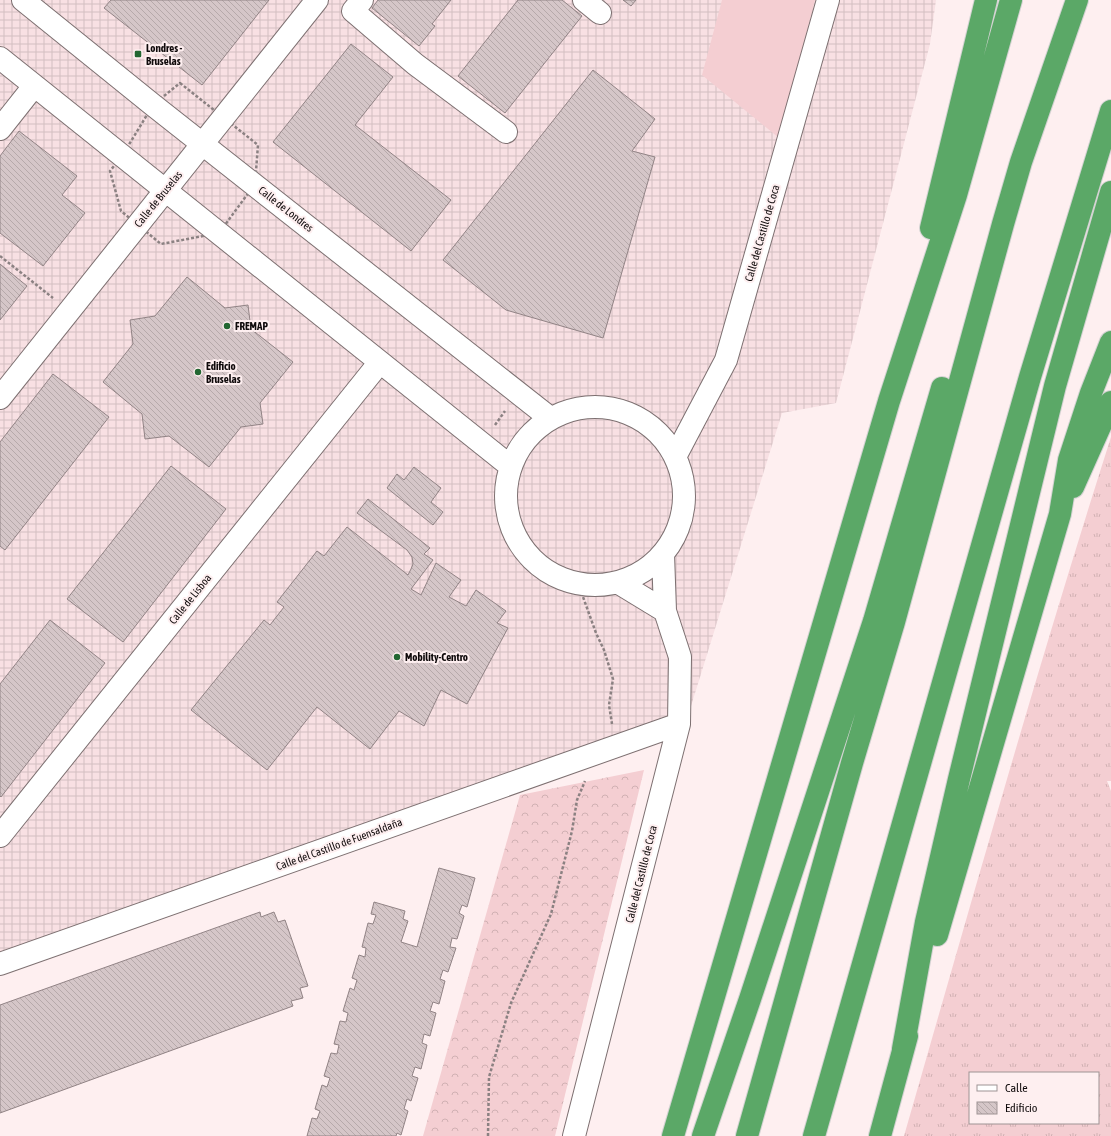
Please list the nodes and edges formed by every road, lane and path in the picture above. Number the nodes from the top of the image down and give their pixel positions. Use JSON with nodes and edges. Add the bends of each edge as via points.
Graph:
{"nodes":[{"id":1,"x":23,"y":0,"type":"edge"},
{"id":2,"x":317,"y":0,"type":"edge"},
{"id":3,"x":362,"y":0,"type":"edge"},
{"id":4,"x":828,"y":0,"type":"edge"},
{"id":5,"x":986,"y":0,"type":"edge"},
{"id":6,"x":1011,"y":0,"type":"edge"},
{"id":7,"x":1077,"y":0,"type":"edge"},
{"id":8,"x":0,"y":58,"type":"edge"},
{"id":9,"x":34,"y":86,"type":"junction"},
{"id":10,"x":1111,"y":111,"type":"edge"},
{"id":11,"x":0,"y":129,"type":"edge"},
{"id":12,"x":506,"y":132,"type":"dead end"},
{"id":13,"x":203,"y":143,"type":"junction"},
{"id":14,"x":165,"y":191,"type":"junction"},
{"id":15,"x":1111,"y":192,"type":"edge"},
{"id":16,"x":1003,"y":224,"type":"junction"},
{"id":17,"x":0,"y":256,"type":"edge"},
{"id":18,"x":70,"y":311,"type":"junction"},
{"id":19,"x":1111,"y":342,"type":"edge"},
{"id":20,"x":380,"y":362,"type":"junction"},
{"id":21,"x":519,"y":393,"type":"junction"},
{"id":22,"x":0,"y":398,"type":"edge"},
{"id":23,"x":889,"y":401,"type":"junction"},
{"id":24,"x":1111,"y":402,"type":"edge"},
{"id":25,"x":550,"y":418,"type":"junction"},
{"id":26,"x":481,"y":443,"type":"junction"},
{"id":27,"x":675,"y":457,"type":"junction"},
{"id":28,"x":510,"y":466,"type":"junction"},
{"id":29,"x":1060,"y":514,"type":"junction"},
{"id":30,"x":663,"y":554,"type":"junction"},
{"id":31,"x":619,"y":583,"type":"junction"},
{"id":32,"x":578,"y":584,"type":"junction"},
{"id":33,"x":666,"y":611,"type":"junction"},
{"id":34,"x":679,"y":724,"type":"junction"},
{"id":35,"x":615,"y":746,"type":"junction"},
{"id":36,"x":589,"y":776,"type":"dead end"},
{"id":37,"x":0,"y":836,"type":"edge"},
{"id":38,"x":0,"y":964,"type":"edge"},
{"id":39,"x":903,"y":1049,"type":"junction"},
{"id":40,"x":488,"y":1136,"type":"edge"},
{"id":41,"x":574,"y":1136,"type":"edge"},
{"id":42,"x":673,"y":1136,"type":"edge"},
{"id":43,"x":703,"y":1136,"type":"edge"},
{"id":44,"x":747,"y":1136,"type":"edge"},
{"id":45,"x":814,"y":1136,"type":"edge"},
{"id":46,"x":880,"y":1136,"type":"edge"}],
"edges":[{"from":1,"to":13,"type":"street","name":"Calle de Londres"},
{"from":2,"to":13,"type":"street","name":"Calle de Bruselas"},
{"from":3,"to":12,"type":"street","via":[[353,11],[415,64]]},
{"from":4,"to":27,"type":"street","name":"Calle del Castillo de Coca","via":[[726,360]]},
{"from":5,"to":23,"type":"highway"},
{"from":6,"to":23,"type":"highway","via":[[956,195]]},
{"from":7,"to":16,"type":"highway"},
{"from":8,"to":9,"type":"street"},
{"from":9,"to":11,"type":"street"},
{"from":9,"to":14,"type":"street"},
{"from":10,"to":45,"type":"highway","via":[[1030,377]]},
{"from":13,"to":14,"type":"street","name":"Calle de Bruselas"},
{"from":13,"to":21,"type":"street","name":"Calle de Londres"},
{"from":14,"to":18,"type":"street","name":"Calle de Bruselas"},
{"from":14,"to":20,"type":"street"},
{"from":15,"to":39,"type":"highway","via":[[1055,386],[926,922]]},
{"from":16,"to":43,"type":"highway","via":[[951,358],[874,621]]},
{"from":16,"to":44,"type":"highway","via":[[894,622]]},
{"from":17,"to":18,"type":"path"},
{"from":18,"to":22,"type":"street","name":"Calle de Bruselas"},
{"from":19,"to":29,"type":"highway","via":[[1069,460]]},
{"from":20,"to":26,"type":"street"},
{"from":20,"to":37,"type":"street","name":"Calle de Lisboa"},
{"from":21,"to":25,"type":"street","name":"Calle de Londres"},
{"from":21,"to":26,"type":"path"},
{"from":23,"to":42,"type":"highway"},
{"from":24,"to":29,"type":"highway"},
{"from":25,"to":27,"type":"street","via":[[577,408],[607,407],[635,416],[659,433]]},
{"from":25,"to":28,"type":"street","via":[[525,438]]},
{"from":26,"to":28,"type":"street"},
{"from":27,"to":30,"type":"street","via":[[683,482],[684,508],[677,533]]},
{"from":28,"to":32,"type":"street","via":[[505,498],[511,530],[529,558],[555,577]]},
{"from":29,"to":39,"type":"highway"},
{"from":30,"to":31,"type":"street","via":[[643,572]]},
{"from":30,"to":33,"type":"street","name":"Calle del Castillo de Coca"},
{"from":31,"to":32,"type":"street","via":[[586,586]]},
{"from":31,"to":33,"type":"street"},
{"from":32,"to":35,"type":"path","via":[[613,679],[609,705]]},
{"from":33,"to":34,"type":"street","name":"Calle del Castillo de Coca","via":[[680,657]]},
{"from":34,"to":35,"type":"street","name":"Calle del Castillo de Fuensaldaña"},
{"from":34,"to":41,"type":"street","name":"Calle del Castillo de Coca"},
{"from":35,"to":38,"type":"street","name":"Calle del Castillo de Fuensaldaña"},
{"from":36,"to":40,"type":"path","via":[[577,800],[572,831],[551,914],[511,1003],[489,1077]]},
{"from":39,"to":46,"type":"highway"}]}
